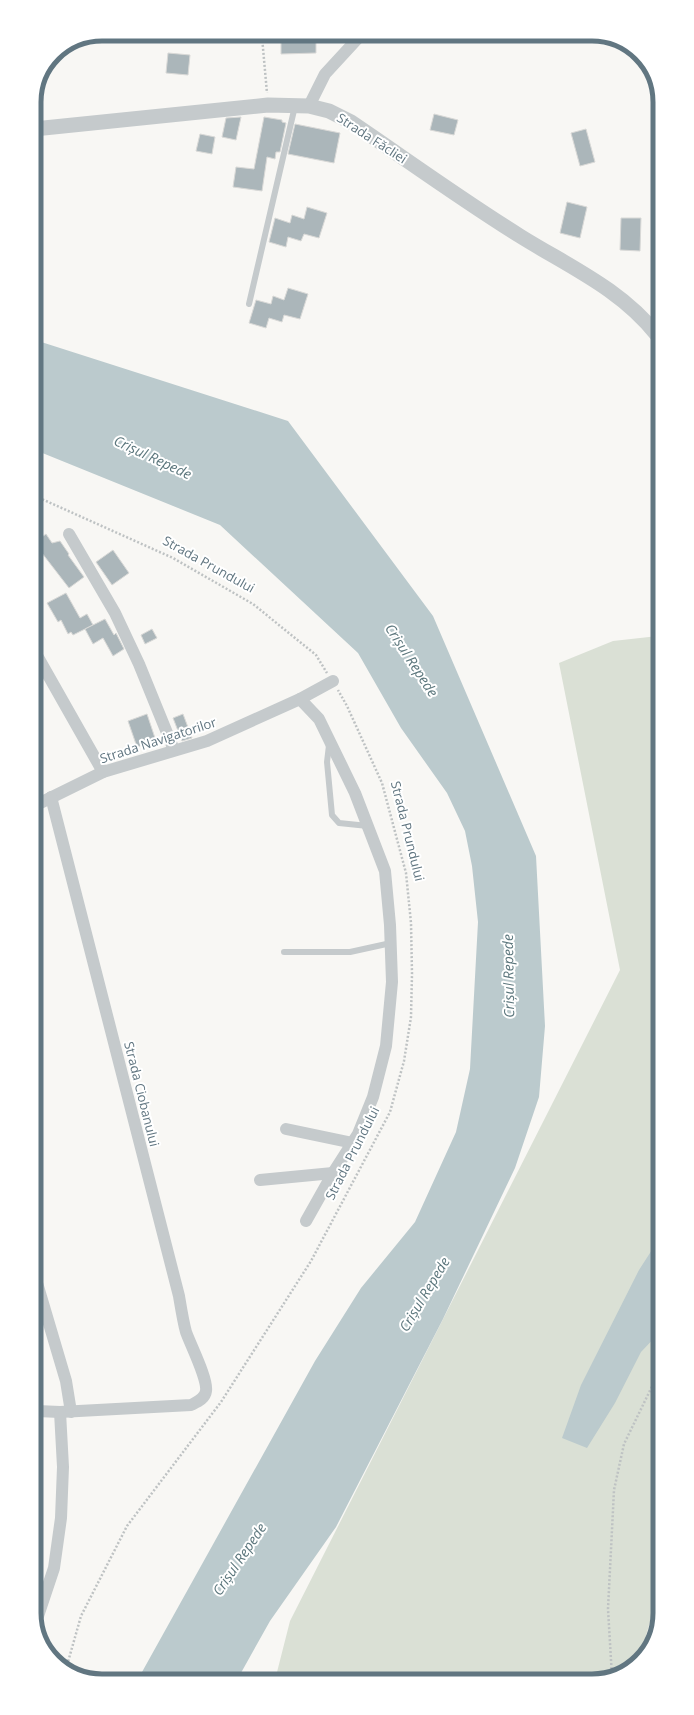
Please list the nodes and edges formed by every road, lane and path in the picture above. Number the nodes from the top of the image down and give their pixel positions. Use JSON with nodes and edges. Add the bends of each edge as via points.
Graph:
{"nodes":[{"id":1,"x":262,"y":41,"type":"edge"},
{"id":2,"x":355,"y":41,"type":"edge"},
{"id":3,"x":268,"y":105,"type":"junction"},
{"id":4,"x":302,"y":105,"type":"junction"},
{"id":5,"x":41,"y":128,"type":"edge"},
{"id":6,"x":249,"y":304,"type":"dead end"},
{"id":7,"x":653,"y":331,"type":"edge"},
{"id":8,"x":41,"y":499,"type":"edge"},
{"id":9,"x":69,"y":534,"type":"dead end"},
{"id":10,"x":41,"y":663,"type":"edge"},
{"id":11,"x":333,"y":681,"type":"junction"},
{"id":12,"x":300,"y":699,"type":"junction"},
{"id":13,"x":330,"y":743,"type":"junction"},
{"id":14,"x":174,"y":750,"type":"junction"},
{"id":15,"x":103,"y":772,"type":"junction"},
{"id":16,"x":51,"y":797,"type":"junction"},
{"id":17,"x":41,"y":802,"type":"edge"},
{"id":18,"x":368,"y":826,"type":"junction"},
{"id":19,"x":391,"y":943,"type":"junction"},
{"id":20,"x":284,"y":952,"type":"dead end"},
{"id":21,"x":286,"y":1129,"type":"dead end"},
{"id":22,"x":353,"y":1143,"type":"junction"},
{"id":23,"x":333,"y":1173,"type":"junction"},
{"id":24,"x":260,"y":1180,"type":"dead end"},
{"id":25,"x":306,"y":1221,"type":"dead end"},
{"id":26,"x":41,"y":1296,"type":"edge"},
{"id":27,"x":653,"y":1384,"type":"edge"},
{"id":28,"x":41,"y":1411,"type":"edge"},
{"id":29,"x":66,"y":1412,"type":"junction"},
{"id":30,"x":41,"y":1607,"type":"edge"},
{"id":31,"x":68,"y":1663,"type":"edge"},
{"id":32,"x":612,"y":1671,"type":"edge"}],
"edges":[{"from":1,"to":3,"type":"path"},
{"from":2,"to":4,"type":"street","via":[[325,74]]},
{"from":3,"to":4,"type":"street","name":"Strada Făcliei"},
{"from":3,"to":5,"type":"street","name":"Strada Făcliei"},
{"from":4,"to":6,"type":"lane"},
{"from":4,"to":7,"type":"street","name":"Strada Făcliei","via":[[329,111],[351,122],[520,236],[587,274],[632,308]]},
{"from":8,"to":11,"type":"path","name":"Strada Prundului","via":[[173,558],[253,604],[316,655]]},
{"from":9,"to":14,"type":"street","via":[[114,613]]},
{"from":10,"to":15,"type":"street"},
{"from":11,"to":12,"type":"street","name":"Strada Navigatorilor"},
{"from":11,"to":31,"type":"path","name":"Strada Prundului","via":[[382,783],[406,873],[411,923],[412,974],[404,1061],[390,1112],[311,1262],[221,1402],[127,1526],[81,1616]]},
{"from":12,"to":13,"type":"street","name":"Strada Prundului","via":[[319,719]]},
{"from":12,"to":14,"type":"street","name":"Strada Navigatorilor","via":[[207,741]]},
{"from":13,"to":18,"type":"street","name":"Strada Prundului"},
{"from":13,"to":18,"type":"lane","via":[[327,762],[332,815],[339,823]]},
{"from":14,"to":15,"type":"street","name":"Strada Navigatorilor"},
{"from":15,"to":16,"type":"street","name":"Strada Navigatorilor"},
{"from":16,"to":17,"type":"street","name":"Strada Navigatorilor"},
{"from":16,"to":29,"type":"street","name":"Strada Ciobanului","via":[[186,1331],[206,1385],[204,1396],[191,1405]]},
{"from":18,"to":19,"type":"street","name":"Strada Prundului","via":[[385,871]]},
{"from":19,"to":20,"type":"lane","via":[[350,952]]},
{"from":19,"to":22,"type":"street","name":"Strada Prundului","via":[[392,982],[386,1046],[373,1097]]},
{"from":21,"to":22,"type":"street"},
{"from":22,"to":23,"type":"street","name":"Strada Prundului"},
{"from":23,"to":24,"type":"street"},
{"from":23,"to":25,"type":"street","name":"Strada Prundului"},
{"from":26,"to":29,"type":"street","via":[[66,1381]]},
{"from":27,"to":32,"type":"path","via":[[624,1444],[614,1490],[608,1609]]},
{"from":28,"to":29,"type":"street"},
{"from":29,"to":30,"type":"street","via":[[62,1518],[54,1568]]}]}
